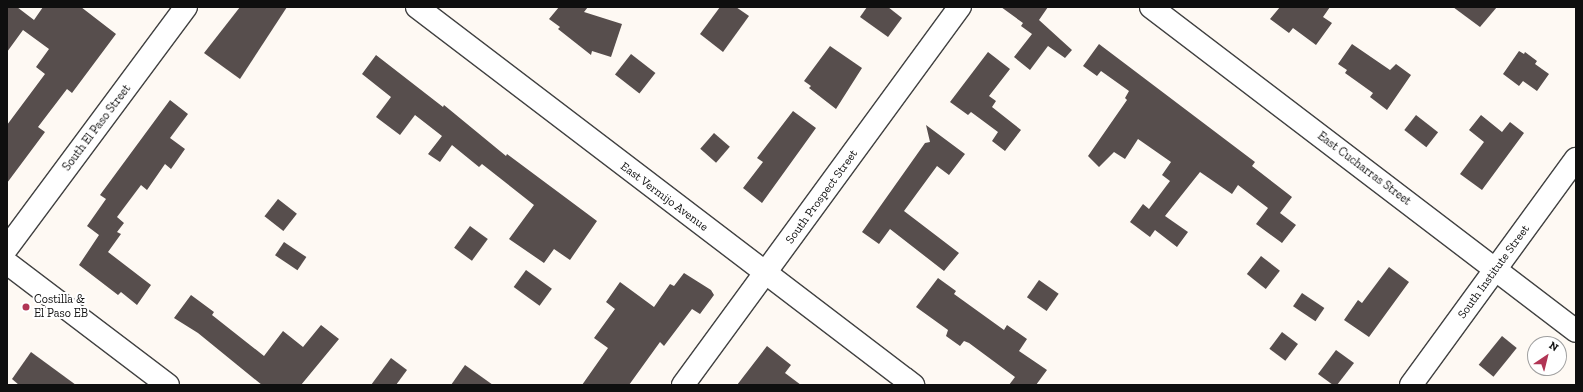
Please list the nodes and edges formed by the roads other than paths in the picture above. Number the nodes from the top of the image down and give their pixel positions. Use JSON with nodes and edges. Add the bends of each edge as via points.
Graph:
{"nodes":[{"id":1,"x":186,"y":7,"type":"edge"},
{"id":2,"x":417,"y":7,"type":"edge"},
{"id":3,"x":960,"y":7,"type":"edge"},
{"id":4,"x":1151,"y":7,"type":"edge"},
{"id":5,"x":1576,"y":159,"type":"edge"},
{"id":6,"x":7,"y":248,"type":"edge"},
{"id":7,"x":7,"y":263,"type":"edge"},
{"id":8,"x":1495,"y":270,"type":"junction"},
{"id":9,"x":766,"y":274,"type":"junction"},
{"id":10,"x":1576,"y":331,"type":"edge"},
{"id":11,"x":168,"y":385,"type":"edge"},
{"id":12,"x":683,"y":385,"type":"edge"},
{"id":13,"x":913,"y":385,"type":"edge"},
{"id":14,"x":1411,"y":385,"type":"edge"}],
"edges":[{"from":1,"to":6,"type":"street","name":"South El Paso Street"},
{"from":2,"to":9,"type":"street","name":"East Vermijo Avenue"},
{"from":3,"to":9,"type":"street","name":"South Prospect Street"},
{"from":4,"to":8,"type":"street","name":"East Cucharras Street"},
{"from":5,"to":8,"type":"street","name":"South Institute Street"},
{"from":7,"to":11,"type":"street"},
{"from":8,"to":10,"type":"street","name":"East Cucharras Street"},
{"from":8,"to":14,"type":"street","name":"South Institute Street"},
{"from":9,"to":12,"type":"street","name":"South Prospect Street"},
{"from":9,"to":13,"type":"street","name":"East Vermijo Avenue"}]}
